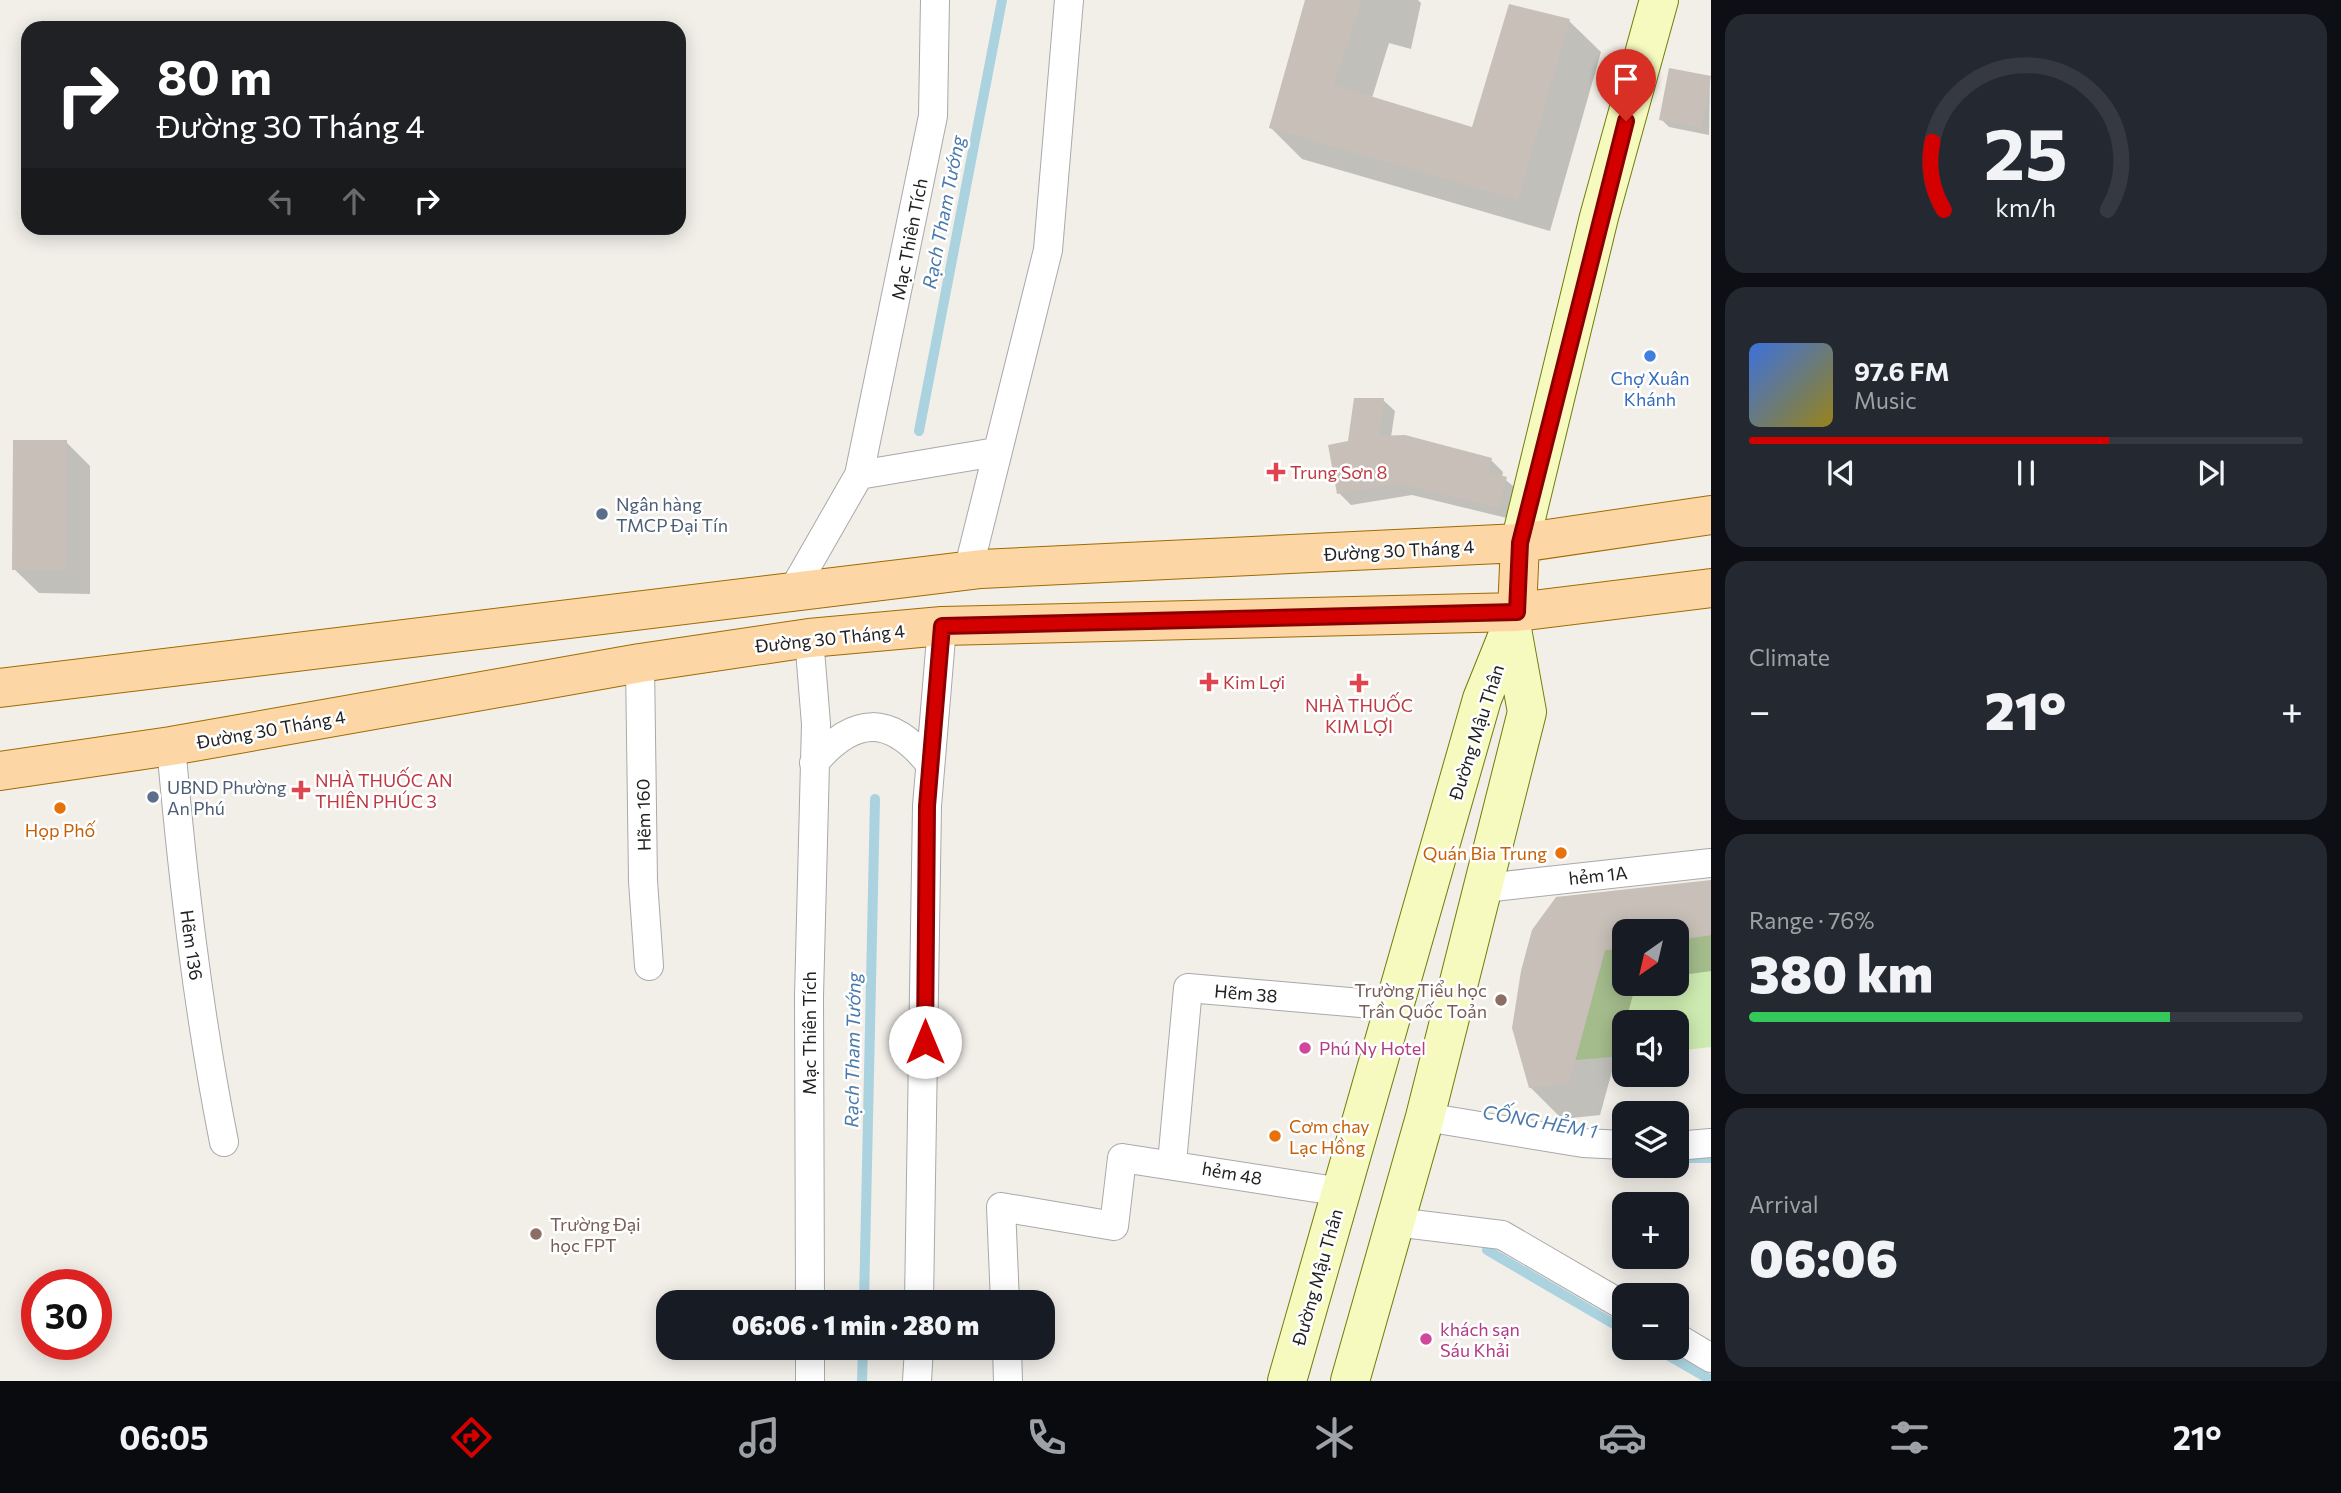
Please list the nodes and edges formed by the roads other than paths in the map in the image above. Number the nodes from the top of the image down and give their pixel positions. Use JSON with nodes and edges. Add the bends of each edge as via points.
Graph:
{"nodes":[{"id":1,"x":935,"y":0,"type":"edge"},
{"id":2,"x":1069,"y":0,"type":"edge"},
{"id":3,"x":1658,"y":0,"type":"edge"},
{"id":4,"x":996,"y":452,"type":"junction"},
{"id":5,"x":859,"y":475,"type":"junction"},
{"id":6,"x":1711,"y":516,"type":"edge"},
{"id":7,"x":1520,"y":543,"type":"junction"},
{"id":8,"x":968,"y":571,"type":"junction"},
{"id":9,"x":1711,"y":589,"type":"edge"},
{"id":10,"x":792,"y":592,"type":"junction"},
{"id":11,"x":1514,"y":621,"type":"junction"},
{"id":12,"x":942,"y":626,"type":"junction"},
{"id":13,"x":809,"y":638,"type":"junction"},
{"id":14,"x":640,"y":663,"type":"junction"},
{"id":15,"x":0,"y":688,"type":"edge"},
{"id":16,"x":171,"y":746,"type":"junction"},
{"id":17,"x":814,"y":763,"type":"junction"},
{"id":18,"x":930,"y":764,"type":"junction"},
{"id":19,"x":0,"y":771,"type":"edge"},
{"id":20,"x":1711,"y":863,"type":"edge"},
{"id":21,"x":1485,"y":887,"type":"junction"},
{"id":22,"x":1407,"y":964,"type":"junction"},
{"id":23,"x":649,"y":966,"type":"dead end"},
{"id":24,"x":1462,"y":975,"type":"junction"},
{"id":25,"x":1395,"y":1006,"type":"junction"},
{"id":26,"x":1425,"y":1117,"type":"junction"},
{"id":27,"x":224,"y":1142,"type":"dead end"},
{"id":28,"x":1711,"y":1143,"type":"edge"},
{"id":29,"x":1612,"y":1144,"type":"edge"},
{"id":30,"x":1689,"y":1145,"type":"edge"},
{"id":31,"x":1172,"y":1163,"type":"junction"},
{"id":32,"x":1342,"y":1192,"type":"junction"},
{"id":33,"x":1395,"y":1222,"type":"junction"},
{"id":34,"x":810,"y":1290,"type":"edge"},
{"id":35,"x":919,"y":1290,"type":"edge"},
{"id":36,"x":1005,"y":1290,"type":"edge"},
{"id":37,"x":1612,"y":1299,"type":"edge"},
{"id":38,"x":1689,"y":1345,"type":"edge"},
{"id":39,"x":1711,"y":1358,"type":"edge"},
{"id":40,"x":810,"y":1360,"type":"edge"},
{"id":41,"x":918,"y":1360,"type":"edge"},
{"id":42,"x":1007,"y":1360,"type":"edge"},
{"id":43,"x":810,"y":1381,"type":"edge"},
{"id":44,"x":917,"y":1381,"type":"edge"},
{"id":45,"x":1008,"y":1381,"type":"edge"},
{"id":46,"x":1287,"y":1381,"type":"edge"},
{"id":47,"x":1350,"y":1381,"type":"edge"}],
"edges":[{"from":1,"to":5,"type":"street","name":"Mạc Thiên Tích","via":[[933,116]]},
{"from":2,"to":4,"type":"street","via":[[1048,250]]},
{"from":3,"to":7,"type":"main road","via":[[1599,217]]},
{"from":4,"to":5,"type":"street"},
{"from":4,"to":8,"type":"street"},
{"from":5,"to":10,"type":"street","name":"Mạc Thiên Tích"},
{"from":6,"to":7,"type":"main road","name":"Đường 30 Tháng 4"},
{"from":7,"to":8,"type":"main road","name":"Đường 30 Tháng 4"},
{"from":7,"to":11,"type":"main road"},
{"from":8,"to":10,"type":"main road","name":"Đường 30 Tháng 4"},
{"from":9,"to":11,"type":"main road","name":"Đường 30 Tháng 4"},
{"from":10,"to":15,"type":"main road","name":"Đường 30 Tháng 4"},
{"from":11,"to":12,"type":"main road","name":"Đường 30 Tháng 4"},
{"from":11,"to":21,"type":"main road","name":"Đường Mậu Thân","via":[[1527,712]]},
{"from":11,"to":22,"type":"main road","name":"Đường Mậu Thân","via":[[1482,699]]},
{"from":12,"to":13,"type":"main road","name":"Đường 30 Tháng 4"},
{"from":12,"to":18,"type":"street"},
{"from":13,"to":14,"type":"main road","name":"Đường 30 Tháng 4"},
{"from":13,"to":17,"type":"street","name":"Mạc Thiên Tích","via":[[816,724]]},
{"from":14,"to":16,"type":"main road","name":"Đường 30 Tháng 4"},
{"from":14,"to":23,"type":"street","name":"Hẽm 160"},
{"from":16,"to":19,"type":"main road","name":"Đường 30 Tháng 4"},
{"from":16,"to":27,"type":"street","name":"Hẽm 136","via":[[202,1032]]},
{"from":17,"to":18,"type":"street","via":[[831,744],[867,725],[894,731],[915,745]]},
{"from":17,"to":34,"type":"street","name":"Mạc Thiên Tích"},
{"from":18,"to":35,"type":"street"},
{"from":20,"to":21,"type":"street","name":"hẻm 1A"},
{"from":21,"to":24,"type":"main road","name":"Đường Mậu Thân"},
{"from":22,"to":24,"type":"main road"},
{"from":22,"to":25,"type":"main road","name":"Đường Mậu Thân"},
{"from":24,"to":26,"type":"main road","name":"Đường Mậu Thân"},
{"from":25,"to":31,"type":"street","name":"Hẽm 38","via":[[1188,988]]},
{"from":25,"to":32,"type":"main road","name":"Đường Mậu Thân"},
{"from":26,"to":29,"type":"street"},
{"from":26,"to":33,"type":"main road","name":"Đường Mậu Thân"},
{"from":28,"to":30,"type":"street"},
{"from":31,"to":32,"type":"street","name":"hẻm 48"},
{"from":31,"to":36,"type":"street","name":"hẻm 48","via":[[1122,1158],[1114,1226],[1002,1207]]},
{"from":32,"to":46,"type":"main road","name":"Đường Mậu Thân"},
{"from":33,"to":37,"type":"street","via":[[1502,1235]]},
{"from":33,"to":47,"type":"main road","name":"Đường Mậu Thân"},
{"from":38,"to":39,"type":"street"},
{"from":40,"to":43,"type":"street"},
{"from":41,"to":44,"type":"street"},
{"from":42,"to":45,"type":"street"}]}
